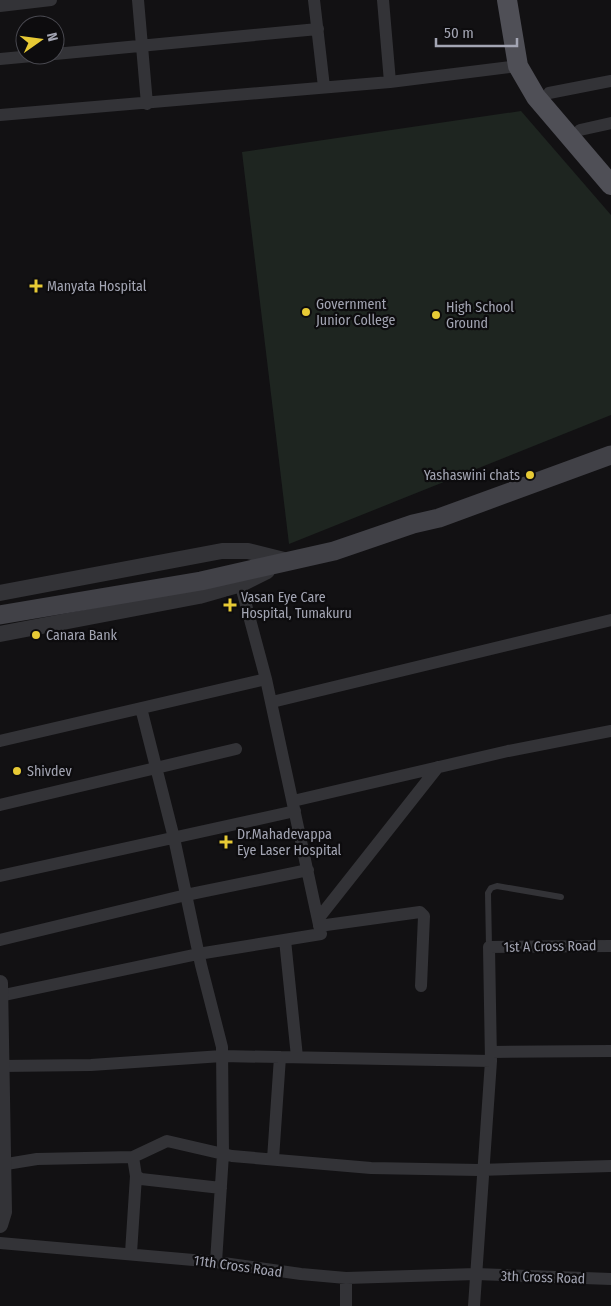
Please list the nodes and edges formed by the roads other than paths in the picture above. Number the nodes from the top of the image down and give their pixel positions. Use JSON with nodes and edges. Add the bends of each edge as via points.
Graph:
{"nodes":[{"id":1,"x":51,"y":0,"type":"edge"},
{"id":2,"x":138,"y":0,"type":"edge"},
{"id":3,"x":314,"y":0,"type":"edge"},
{"id":4,"x":383,"y":0,"type":"edge"},
{"id":5,"x":507,"y":0,"type":"edge"},
{"id":6,"x":516,"y":0,"type":"edge"},
{"id":7,"x":0,"y":6,"type":"edge"},
{"id":8,"x":318,"y":28,"type":"junction"},
{"id":9,"x":142,"y":46,"type":"junction"},
{"id":10,"x":65,"y":53,"type":"edge"},
{"id":11,"x":15,"y":58,"type":"edge"},
{"id":12,"x":0,"y":59,"type":"edge"},
{"id":13,"x":518,"y":66,"type":"junction"},
{"id":14,"x":611,"y":81,"type":"edge"},
{"id":15,"x":390,"y":82,"type":"junction"},
{"id":16,"x":324,"y":88,"type":"junction"},
{"id":17,"x":549,"y":93,"type":"junction"},
{"id":18,"x":148,"y":104,"type":"junction"},
{"id":19,"x":0,"y":116,"type":"edge"},
{"id":20,"x":611,"y":123,"type":"edge"},
{"id":21,"x":580,"y":130,"type":"junction"},
{"id":22,"x":611,"y":166,"type":"edge"},
{"id":23,"x":611,"y":185,"type":"edge"},
{"id":24,"x":611,"y":455,"type":"edge"},
{"id":25,"x":288,"y":561,"type":"junction"},
{"id":26,"x":239,"y":578,"type":"junction"},
{"id":27,"x":0,"y":593,"type":"edge"},
{"id":28,"x":0,"y":616,"type":"edge"},
{"id":29,"x":611,"y":620,"type":"edge"},
{"id":30,"x":0,"y":634,"type":"edge"},
{"id":31,"x":266,"y":679,"type":"junction"},
{"id":32,"x":272,"y":702,"type":"junction"},
{"id":33,"x":141,"y":708,"type":"junction"},
{"id":34,"x":611,"y":731,"type":"edge"},
{"id":35,"x":0,"y":741,"type":"edge"},
{"id":36,"x":236,"y":749,"type":"dead end"},
{"id":37,"x":438,"y":767,"type":"junction"},
{"id":38,"x":156,"y":768,"type":"junction"},
{"id":39,"x":0,"y":805,"type":"edge"},
{"id":40,"x":294,"y":806,"type":"junction"},
{"id":41,"x":174,"y":838,"type":"junction"},
{"id":42,"x":308,"y":870,"type":"junction"},
{"id":43,"x":0,"y":876,"type":"edge"},
{"id":44,"x":186,"y":895,"type":"junction"},
{"id":45,"x":561,"y":897,"type":"dead end"},
{"id":46,"x":318,"y":923,"type":"junction"},
{"id":47,"x":0,"y":940,"type":"edge"},
{"id":48,"x":285,"y":940,"type":"junction"},
{"id":49,"x":611,"y":946,"type":"edge"},
{"id":50,"x":489,"y":947,"type":"junction"},
{"id":51,"x":198,"y":954,"type":"junction"},
{"id":52,"x":0,"y":983,"type":"edge"},
{"id":53,"x":421,"y":986,"type":"dead end"},
{"id":54,"x":0,"y":996,"type":"edge"},
{"id":55,"x":0,"y":1033,"type":"edge"},
{"id":56,"x":611,"y":1051,"type":"edge"},
{"id":57,"x":222,"y":1056,"type":"junction"},
{"id":58,"x":280,"y":1057,"type":"junction"},
{"id":59,"x":297,"y":1057,"type":"junction"},
{"id":60,"x":491,"y":1057,"type":"junction"},
{"id":61,"x":1,"y":1066,"type":"junction"},
{"id":62,"x":1,"y":1094,"type":"edge"},
{"id":63,"x":223,"y":1154,"type":"junction"},
{"id":64,"x":133,"y":1157,"type":"junction"},
{"id":65,"x":273,"y":1159,"type":"junction"},
{"id":66,"x":1,"y":1165,"type":"edge"},
{"id":67,"x":611,"y":1166,"type":"edge"},
{"id":68,"x":484,"y":1170,"type":"junction"},
{"id":69,"x":136,"y":1176,"type":"junction"},
{"id":70,"x":220,"y":1188,"type":"junction"},
{"id":71,"x":0,"y":1225,"type":"edge"},
{"id":72,"x":0,"y":1243,"type":"edge"},
{"id":73,"x":132,"y":1253,"type":"junction"},
{"id":74,"x":216,"y":1262,"type":"junction"},
{"id":75,"x":476,"y":1274,"type":"junction"},
{"id":76,"x":346,"y":1278,"type":"junction"},
{"id":77,"x":611,"y":1279,"type":"edge"},
{"id":78,"x":346,"y":1306,"type":"edge"},
{"id":79,"x":474,"y":1306,"type":"edge"}],
"edges":[{"from":1,"to":7,"type":"street"},
{"from":2,"to":9,"type":"street"},
{"from":3,"to":8,"type":"street"},
{"from":4,"to":15,"type":"street"},
{"from":5,"to":13,"type":"main road"},
{"from":6,"to":17,"type":"main road","via":[[521,46],[528,68]]},
{"from":8,"to":9,"type":"street"},
{"from":8,"to":16,"type":"street"},
{"from":9,"to":10,"type":"street"},
{"from":9,"to":18,"type":"street"},
{"from":11,"to":12,"type":"street"},
{"from":13,"to":15,"type":"street"},
{"from":13,"to":23,"type":"main road","via":[[536,97]]},
{"from":14,"to":17,"type":"street"},
{"from":15,"to":16,"type":"street"},
{"from":16,"to":18,"type":"street"},
{"from":17,"to":21,"type":"main road"},
{"from":18,"to":19,"type":"street"},
{"from":20,"to":21,"type":"street"},
{"from":21,"to":22,"type":"main road"},
{"from":24,"to":25,"type":"main road","via":[[439,518],[334,551]]},
{"from":25,"to":26,"type":"main road"},
{"from":25,"to":27,"type":"street","via":[[248,552],[222,551]]},
{"from":26,"to":28,"type":"main road"},
{"from":26,"to":30,"type":"street","via":[[199,596]]},
{"from":26,"to":31,"type":"street"},
{"from":29,"to":32,"type":"street"},
{"from":31,"to":32,"type":"street"},
{"from":31,"to":33,"type":"street"},
{"from":32,"to":40,"type":"street"},
{"from":33,"to":35,"type":"street"},
{"from":33,"to":38,"type":"street"},
{"from":34,"to":37,"type":"street"},
{"from":36,"to":38,"type":"street"},
{"from":37,"to":40,"type":"street"},
{"from":37,"to":46,"type":"street"},
{"from":38,"to":39,"type":"street"},
{"from":38,"to":41,"type":"street"},
{"from":40,"to":41,"type":"street"},
{"from":40,"to":42,"type":"street"},
{"from":41,"to":43,"type":"street"},
{"from":41,"to":44,"type":"street"},
{"from":42,"to":44,"type":"street"},
{"from":42,"to":46,"type":"street"},
{"from":44,"to":47,"type":"street"},
{"from":44,"to":51,"type":"street"},
{"from":45,"to":50,"type":"lane","via":[[497,886],[491,888],[488,893]]},
{"from":46,"to":48,"type":"street","via":[[321,934]]},
{"from":46,"to":53,"type":"street","via":[[420,912],[424,916]]},
{"from":48,"to":51,"type":"street"},
{"from":48,"to":59,"type":"street"},
{"from":49,"to":50,"type":"street","name":"1st A Cross Road"},
{"from":50,"to":60,"type":"street"},
{"from":51,"to":54,"type":"street"},
{"from":51,"to":57,"type":"street"},
{"from":52,"to":54,"type":"street"},
{"from":54,"to":55,"type":"street"},
{"from":55,"to":61,"type":"street"},
{"from":56,"to":60,"type":"street"},
{"from":57,"to":58,"type":"street"},
{"from":57,"to":61,"type":"street","via":[[90,1065]]},
{"from":57,"to":63,"type":"street"},
{"from":58,"to":59,"type":"street"},
{"from":58,"to":65,"type":"street"},
{"from":59,"to":60,"type":"street"},
{"from":60,"to":68,"type":"street"},
{"from":61,"to":62,"type":"street"},
{"from":62,"to":66,"type":"street"},
{"from":63,"to":64,"type":"street","via":[[167,1141]]},
{"from":63,"to":65,"type":"street"},
{"from":63,"to":70,"type":"street"},
{"from":64,"to":66,"type":"street","via":[[37,1159]]},
{"from":64,"to":69,"type":"street"},
{"from":65,"to":68,"type":"street","via":[[371,1168]]},
{"from":66,"to":71,"type":"street","via":[[4,1212]]},
{"from":67,"to":68,"type":"street"},
{"from":68,"to":75,"type":"street"},
{"from":69,"to":70,"type":"street"},
{"from":69,"to":73,"type":"street"},
{"from":70,"to":74,"type":"street"},
{"from":72,"to":73,"type":"street","name":"11th Cross Road"},
{"from":73,"to":74,"type":"street","name":"11th Cross Road"},
{"from":74,"to":76,"type":"street","name":"11th Cross Road"},
{"from":75,"to":76,"type":"street","name":"11th Cross Road"},
{"from":75,"to":77,"type":"street","name":"3th Cross Road"},
{"from":75,"to":79,"type":"street"},
{"from":76,"to":78,"type":"street"}]}
